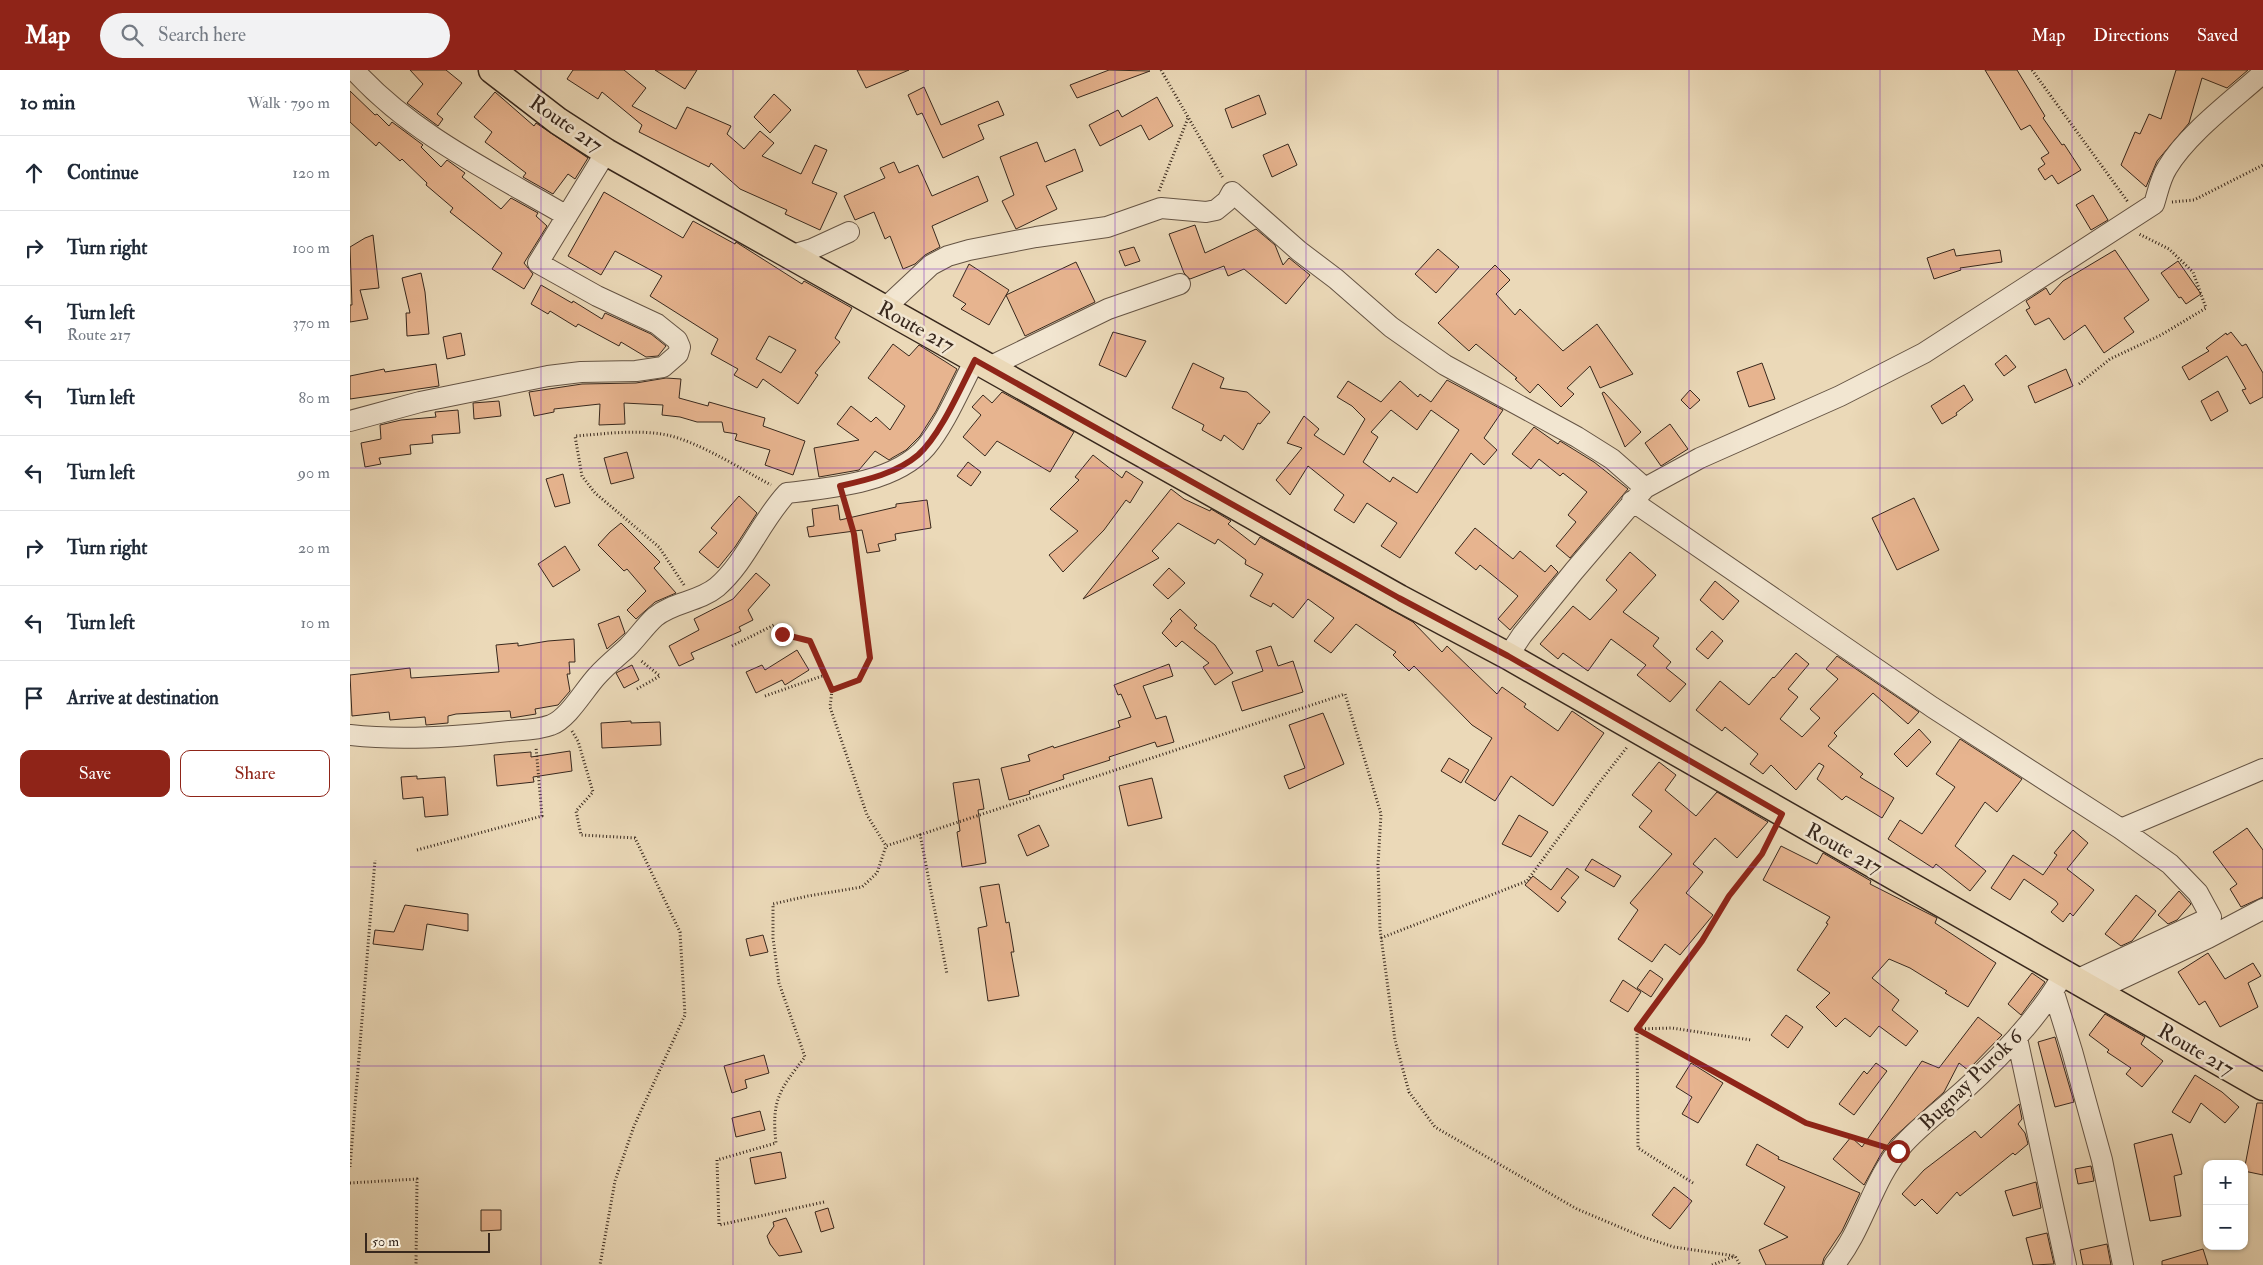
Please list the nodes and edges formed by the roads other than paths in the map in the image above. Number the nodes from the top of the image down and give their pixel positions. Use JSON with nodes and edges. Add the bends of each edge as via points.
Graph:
{"nodes":[{"id":1,"x":354,"y":70,"type":"edge"},
{"id":2,"x":492,"y":70,"type":"edge"},
{"id":3,"x":2263,"y":73,"type":"edge"},
{"id":4,"x":606,"y":152,"type":"junction"},
{"id":5,"x":567,"y":216,"type":"junction"},
{"id":6,"x":849,"y":232,"type":"dead end"},
{"id":7,"x":789,"y":256,"type":"junction"},
{"id":8,"x":1180,"y":284,"type":"dead end"},
{"id":9,"x":884,"y":309,"type":"junction"},
{"id":10,"x":982,"y":363,"type":"junction"},
{"id":11,"x":350,"y":421,"type":"edge"},
{"id":12,"x":1638,"y":495,"type":"junction"},
{"id":13,"x":1508,"y":656,"type":"junction"},
{"id":14,"x":350,"y":735,"type":"edge"},
{"id":15,"x":2263,"y":769,"type":"edge"},
{"id":16,"x":2121,"y":829,"type":"junction"},
{"id":17,"x":2263,"y":909,"type":"edge"},
{"id":18,"x":2072,"y":984,"type":"junction"},
{"id":19,"x":2017,"y":1038,"type":"junction"},
{"id":20,"x":2263,"y":1087,"type":"edge"},
{"id":21,"x":1834,"y":1265,"type":"edge"},
{"id":22,"x":2066,"y":1265,"type":"edge"},
{"id":23,"x":2123,"y":1265,"type":"edge"}],
"edges":[{"from":1,"to":5,"type":"street","via":[[402,116],[442,145]]},
{"from":2,"to":4,"type":"main road","name":"Route 217"},
{"from":3,"to":12,"type":"street","via":[[2227,103],[2176,154],[2146,209],[1924,354],[1840,396],[1700,458]]},
{"from":4,"to":5,"type":"street"},
{"from":4,"to":7,"type":"main road","name":"Route 217"},
{"from":5,"to":11,"type":"street","via":[[538,263],[656,324],[677,340],[680,348],[674,359],[663,366],[636,371],[548,376],[420,402]]},
{"from":6,"to":7,"type":"street"},
{"from":7,"to":9,"type":"main road","name":"Route 217"},
{"from":8,"to":10,"type":"street","via":[[1108,309]]},
{"from":9,"to":10,"type":"main road","name":"Route 217"},
{"from":9,"to":12,"type":"street","via":[[931,265],[948,256],[1036,237],[1108,228],[1162,208],[1216,210],[1232,192],[1391,327],[1445,365],[1612,459]]},
{"from":10,"to":13,"type":"main road","name":"Route 217"},
{"from":10,"to":14,"type":"street","via":[[918,456],[879,476],[840,486],[787,493],[726,577],[708,593],[656,616],[600,672],[563,718],[551,725],[490,734],[416,738]]},
{"from":12,"to":13,"type":"street"},
{"from":12,"to":16,"type":"street","via":[[1932,707]]},
{"from":13,"to":18,"type":"main road","name":"Route 217"},
{"from":15,"to":16,"type":"street"},
{"from":16,"to":18,"type":"street","via":[[2190,882],[2212,917]]},
{"from":17,"to":18,"type":"street","via":[[2208,938]]},
{"from":18,"to":19,"type":"street","name":"Bugnay Purok 6"},
{"from":18,"to":20,"type":"main road","name":"Route 217"},
{"from":18,"to":23,"type":"street","via":[[2072,1051],[2102,1160]]},
{"from":19,"to":21,"type":"street","name":"Bugnay Purok 6","via":[[1898,1151]]},
{"from":19,"to":22,"type":"street"}]}
